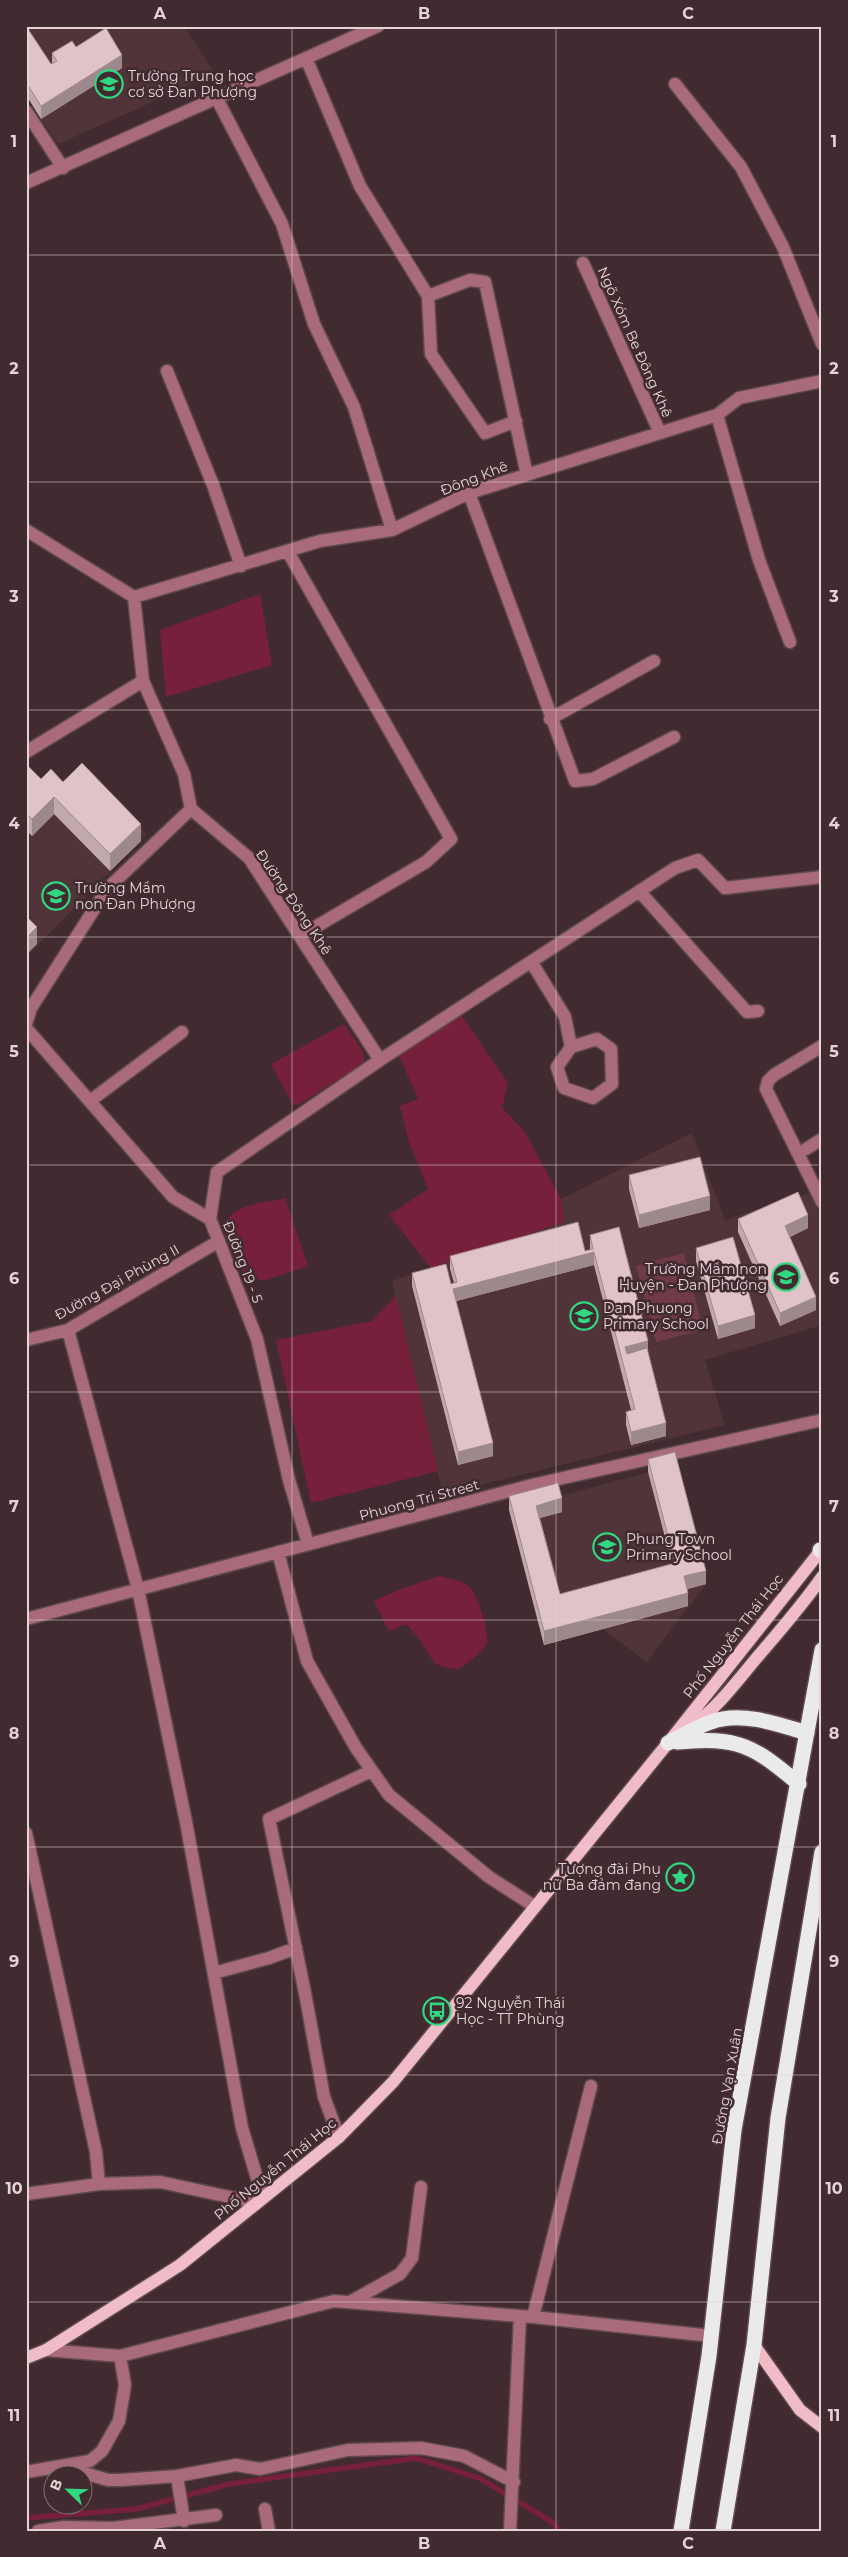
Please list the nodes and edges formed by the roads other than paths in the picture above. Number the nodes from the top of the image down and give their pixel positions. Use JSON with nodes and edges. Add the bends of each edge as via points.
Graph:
{"nodes":[{"id":1,"x":378,"y":26,"type":"edge"},
{"id":2,"x":306,"y":58,"type":"junction"},
{"id":3,"x":675,"y":84,"type":"dead end"},
{"id":4,"x":216,"y":97,"type":"junction"},
{"id":5,"x":26,"y":111,"type":"edge"},
{"id":6,"x":63,"y":168,"type":"junction"},
{"id":7,"x":26,"y":183,"type":"edge"},
{"id":8,"x":584,"y":263,"type":"dead end"},
{"id":9,"x":428,"y":296,"type":"junction"},
{"id":10,"x":822,"y":344,"type":"edge"},
{"id":11,"x":167,"y":371,"type":"dead end"},
{"id":12,"x":822,"y":381,"type":"edge"},
{"id":13,"x":717,"y":415,"type":"junction"},
{"id":14,"x":516,"y":421,"type":"junction"},
{"id":15,"x":660,"y":433,"type":"junction"},
{"id":16,"x":527,"y":475,"type":"junction"},
{"id":17,"x":469,"y":493,"type":"junction"},
{"id":18,"x":26,"y":530,"type":"edge"},
{"id":19,"x":392,"y":530,"type":"junction"},
{"id":20,"x":288,"y":552,"type":"junction"},
{"id":21,"x":241,"y":566,"type":"junction"},
{"id":22,"x":134,"y":597,"type":"junction"},
{"id":23,"x":790,"y":642,"type":"dead end"},
{"id":24,"x":654,"y":661,"type":"dead end"},
{"id":25,"x":143,"y":681,"type":"junction"},
{"id":26,"x":550,"y":719,"type":"junction"},
{"id":27,"x":674,"y":737,"type":"dead end"},
{"id":28,"x":26,"y":752,"type":"edge"},
{"id":29,"x":191,"y":809,"type":"junction"},
{"id":30,"x":822,"y":876,"type":"edge"},
{"id":31,"x":640,"y":892,"type":"junction"},
{"id":32,"x":300,"y":936,"type":"junction"},
{"id":33,"x":532,"y":962,"type":"junction"},
{"id":34,"x":29,"y":1006,"type":"edge"},
{"id":35,"x":758,"y":1011,"type":"dead end"},
{"id":36,"x":26,"y":1024,"type":"edge"},
{"id":37,"x":26,"y":1028,"type":"edge"},
{"id":38,"x":182,"y":1032,"type":"dead end"},
{"id":39,"x":822,"y":1046,"type":"edge"},
{"id":40,"x":571,"y":1047,"type":"junction"},
{"id":41,"x":380,"y":1060,"type":"junction"},
{"id":42,"x":90,"y":1102,"type":"junction"},
{"id":43,"x":822,"y":1139,"type":"edge"},
{"id":44,"x":806,"y":1149,"type":"dead end"},
{"id":45,"x":822,"y":1202,"type":"edge"},
{"id":46,"x":210,"y":1219,"type":"junction"},
{"id":47,"x":219,"y":1241,"type":"junction"},
{"id":48,"x":68,"y":1330,"type":"junction"},
{"id":49,"x":26,"y":1340,"type":"edge"},
{"id":50,"x":822,"y":1420,"type":"edge"},
{"id":51,"x":308,"y":1544,"type":"junction"},
{"id":52,"x":821,"y":1550,"type":"edge"},
{"id":53,"x":278,"y":1552,"type":"junction"},
{"id":54,"x":822,"y":1577,"type":"edge"},
{"id":55,"x":138,"y":1589,"type":"junction"},
{"id":56,"x":26,"y":1619,"type":"edge"},
{"id":57,"x":822,"y":1650,"type":"edge"},
{"id":58,"x":807,"y":1733,"type":"junction"},
{"id":59,"x":668,"y":1743,"type":"junction"},
{"id":60,"x":371,"y":1771,"type":"junction"},
{"id":61,"x":799,"y":1784,"type":"junction"},
{"id":62,"x":26,"y":1833,"type":"edge"},
{"id":63,"x":822,"y":1852,"type":"edge"},
{"id":64,"x":534,"y":1906,"type":"junction"},
{"id":65,"x":296,"y":1948,"type":"junction"},
{"id":66,"x":214,"y":1973,"type":"junction"},
{"id":67,"x":590,"y":2086,"type":"dead end"},
{"id":68,"x":339,"y":2137,"type":"junction"},
{"id":69,"x":100,"y":2184,"type":"junction"},
{"id":70,"x":421,"y":2187,"type":"dead end"},
{"id":71,"x":26,"y":2194,"type":"edge"},
{"id":72,"x":260,"y":2200,"type":"junction"},
{"id":73,"x":350,"y":2302,"type":"junction"},
{"id":74,"x":520,"y":2316,"type":"junction"},
{"id":75,"x":534,"y":2317,"type":"junction"},
{"id":76,"x":712,"y":2336,"type":"junction"},
{"id":77,"x":754,"y":2345,"type":"junction"},
{"id":78,"x":46,"y":2350,"type":"junction"},
{"id":79,"x":120,"y":2356,"type":"junction"},
{"id":80,"x":26,"y":2358,"type":"edge"},
{"id":81,"x":822,"y":2427,"type":"edge"},
{"id":82,"x":76,"y":2464,"type":"edge"},
{"id":83,"x":42,"y":2469,"type":"edge"},
{"id":84,"x":26,"y":2472,"type":"edge"},
{"id":85,"x":92,"y":2475,"type":"edge"},
{"id":86,"x":178,"y":2476,"type":"junction"},
{"id":87,"x":514,"y":2482,"type":"junction"},
{"id":88,"x":266,"y":2509,"type":"dead end"},
{"id":89,"x":216,"y":2515,"type":"dead end"},
{"id":90,"x":184,"y":2521,"type":"junction"},
{"id":91,"x":38,"y":2531,"type":"edge"},
{"id":92,"x":269,"y":2531,"type":"edge"},
{"id":93,"x":510,"y":2531,"type":"edge"},
{"id":94,"x":681,"y":2531,"type":"edge"},
{"id":95,"x":723,"y":2531,"type":"edge"}],
"edges":[{"from":1,"to":2,"type":"street"},
{"from":2,"to":4,"type":"street"},
{"from":2,"to":9,"type":"street","via":[[360,186]]},
{"from":3,"to":10,"type":"street","via":[[741,167],[784,247]]},
{"from":4,"to":6,"type":"street"},
{"from":4,"to":19,"type":"street","via":[[282,224],[314,324],[354,407]]},
{"from":5,"to":6,"type":"street"},
{"from":6,"to":7,"type":"street"},
{"from":8,"to":15,"type":"street","name":"Ngõ Xóm Be Đông Khê"},
{"from":9,"to":14,"type":"street","via":[[430,354],[484,434]]},
{"from":9,"to":14,"type":"street","via":[[470,280],[485,282]]},
{"from":11,"to":21,"type":"street","via":[[213,485]]},
{"from":12,"to":13,"type":"street","name":"Đông Khê","via":[[739,398]]},
{"from":13,"to":15,"type":"street","name":"Đông Khê"},
{"from":13,"to":23,"type":"street","via":[[759,560]]},
{"from":14,"to":16,"type":"street"},
{"from":15,"to":16,"type":"street","name":"Đông Khê"},
{"from":16,"to":17,"type":"street","name":"Đông Khê"},
{"from":17,"to":19,"type":"street","name":"Đông Khê"},
{"from":17,"to":26,"type":"street"},
{"from":18,"to":22,"type":"street"},
{"from":19,"to":20,"type":"street","name":"Đông Khê","via":[[320,541]]},
{"from":20,"to":21,"type":"street","name":"Đông Khê"},
{"from":20,"to":32,"type":"street","via":[[451,839],[426,862]]},
{"from":21,"to":22,"type":"street","name":"Đông Khê"},
{"from":22,"to":25,"type":"street"},
{"from":24,"to":26,"type":"street"},
{"from":25,"to":28,"type":"street"},
{"from":25,"to":29,"type":"street","via":[[184,774]]},
{"from":26,"to":27,"type":"street","via":[[575,781],[594,779]]},
{"from":29,"to":32,"type":"street","name":"Đường Đông Khê","via":[[249,858]]},
{"from":29,"to":34,"type":"street","via":[[107,889]]},
{"from":30,"to":31,"type":"street","via":[[725,888],[698,860],[676,868]]},
{"from":31,"to":33,"type":"street"},
{"from":31,"to":35,"type":"street","via":[[747,1012]]},
{"from":32,"to":41,"type":"street","name":"Đường Đông Khê"},
{"from":33,"to":40,"type":"street","via":[[565,1017]]},
{"from":33,"to":41,"type":"street"},
{"from":34,"to":36,"type":"street"},
{"from":37,"to":42,"type":"street","name":"Đường 19 - 5"},
{"from":38,"to":42,"type":"street"},
{"from":39,"to":45,"type":"street","via":[[774,1075],[766,1090]]},
{"from":40,"to":40,"type":"street","via":[[557,1067],[564,1088],[593,1098],[612,1084],[611,1049],[597,1040]]},
{"from":41,"to":46,"type":"street","via":[[218,1172]]},
{"from":42,"to":46,"type":"street","name":"Đường 19 - 5","via":[[173,1197]]},
{"from":43,"to":44,"type":"street"},
{"from":46,"to":47,"type":"street","name":"Đường 19 - 5"},
{"from":47,"to":48,"type":"street","name":"Đường Đại Phùng II"},
{"from":47,"to":51,"type":"street","name":"Đường 19 - 5","via":[[257,1339],[289,1480]]},
{"from":48,"to":49,"type":"street","name":"Đường Đại Phùng II"},
{"from":48,"to":55,"type":"street"},
{"from":50,"to":51,"type":"street","name":"Phuong Tri Street","via":[[536,1484]]},
{"from":51,"to":53,"type":"street","name":"Phuong Tri Street"},
{"from":52,"to":59,"type":"main road","name":"Phố Nguyễn Thái Học"},
{"from":53,"to":55,"type":"street","name":"Phuong Tri Street"},
{"from":53,"to":60,"type":"street","via":[[307,1661]]},
{"from":54,"to":59,"type":"main road","name":"Phố Nguyễn Thái Học","via":[[706,1716]]},
{"from":55,"to":56,"type":"street","name":"Phuong Tri Street"},
{"from":55,"to":66,"type":"street"},
{"from":57,"to":58,"type":"highway","name":"Đường Vạn Xuân"},
{"from":58,"to":59,"type":"highway","via":[[779,1724],[731,1718],[711,1721]]},
{"from":58,"to":61,"type":"highway","name":"Đường Vạn Xuân"},
{"from":59,"to":61,"type":"highway","via":[[718,1739],[744,1745]]},
{"from":59,"to":64,"type":"main road","name":"Phố Nguyễn Thái Học"},
{"from":60,"to":64,"type":"street","via":[[389,1796],[437,1836],[489,1877]]},
{"from":60,"to":65,"type":"street","via":[[268,1819]]},
{"from":61,"to":76,"type":"highway","name":"Đường Vạn Xuân","via":[[734,2130]]},
{"from":62,"to":69,"type":"street","via":[[96,2152]]},
{"from":63,"to":77,"type":"highway","via":[[778,2118]]},
{"from":64,"to":68,"type":"main road","name":"Phố Nguyễn Thái Học","via":[[393,2082]]},
{"from":65,"to":66,"type":"street"},
{"from":65,"to":68,"type":"street","via":[[324,2097]]},
{"from":66,"to":72,"type":"street","via":[[242,2128]]},
{"from":67,"to":75,"type":"street"},
{"from":68,"to":72,"type":"main road","name":"Phố Nguyễn Thái Học"},
{"from":69,"to":71,"type":"street"},
{"from":69,"to":72,"type":"street","via":[[160,2182]]},
{"from":70,"to":73,"type":"street","via":[[412,2258],[400,2274]]},
{"from":72,"to":78,"type":"main road","name":"Phố Nguyễn Thái Học","via":[[180,2265]]},
{"from":73,"to":74,"type":"street"},
{"from":73,"to":79,"type":"street","via":[[334,2301]]},
{"from":74,"to":75,"type":"street"},
{"from":74,"to":87,"type":"street"},
{"from":75,"to":76,"type":"street"},
{"from":76,"to":94,"type":"highway","name":"Đường Vạn Xuân"},
{"from":77,"to":81,"type":"main road","via":[[800,2410]]},
{"from":77,"to":95,"type":"highway"},
{"from":78,"to":79,"type":"street"},
{"from":78,"to":80,"type":"main road","name":"Phố Nguyễn Thái Học"},
{"from":79,"to":82,"type":"street","via":[[125,2385],[119,2421],[112,2437],[96,2458]]},
{"from":83,"to":84,"type":"street"},
{"from":85,"to":86,"type":"street","via":[[108,2480]]},
{"from":86,"to":87,"type":"street","via":[[236,2465],[260,2469],[348,2450],[421,2448],[464,2456]]},
{"from":86,"to":90,"type":"street"},
{"from":87,"to":93,"type":"street"},
{"from":88,"to":92,"type":"street"},
{"from":89,"to":90,"type":"street"},
{"from":90,"to":91,"type":"street"}]}
